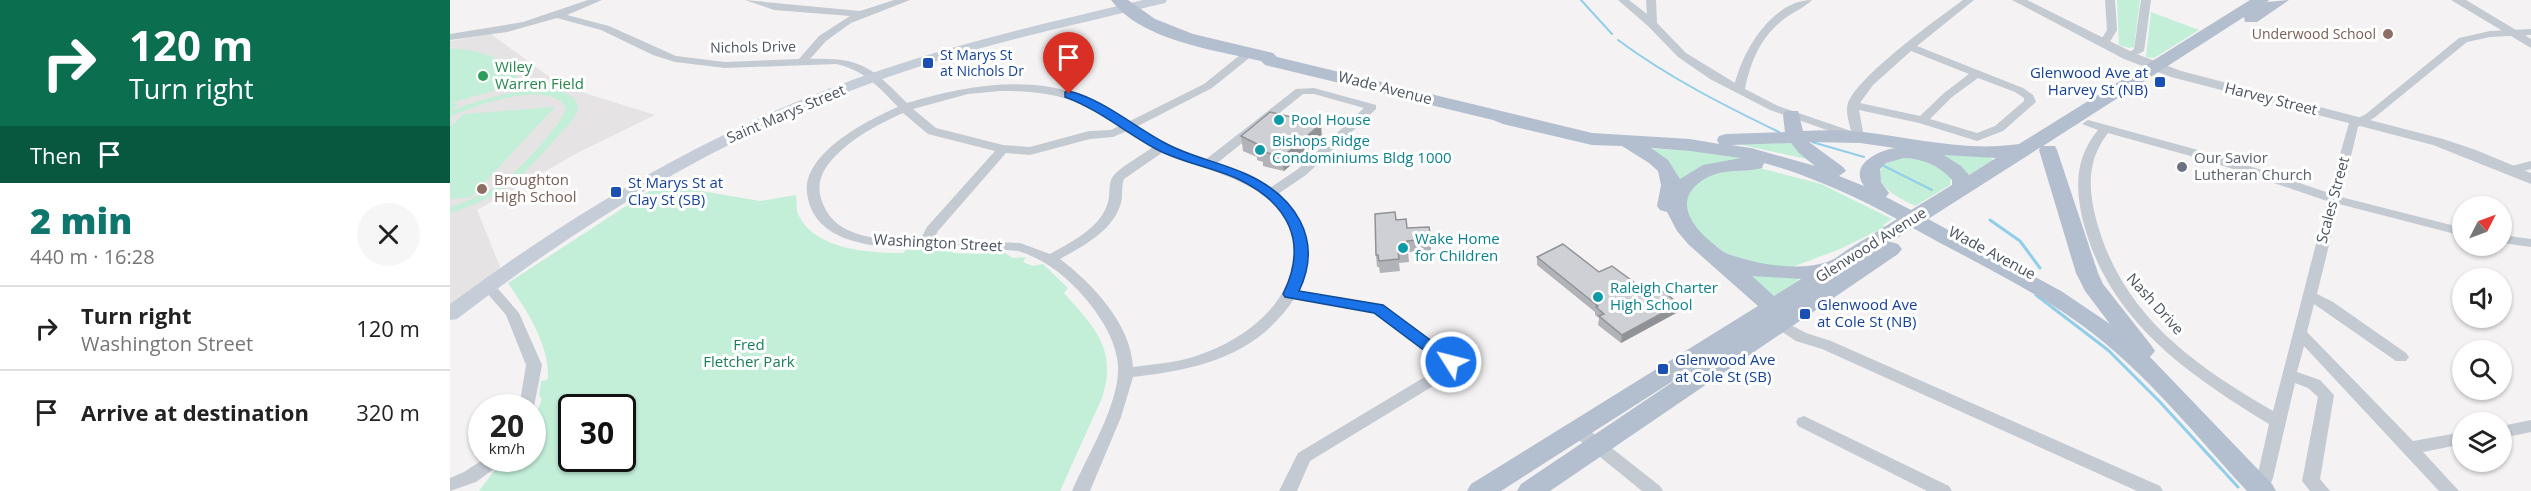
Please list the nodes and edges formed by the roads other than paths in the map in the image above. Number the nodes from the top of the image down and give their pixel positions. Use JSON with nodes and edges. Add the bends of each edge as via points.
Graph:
{"nodes":[{"id":1,"x":597,"y":0,"type":"edge"},
{"id":2,"x":750,"y":0,"type":"edge"},
{"id":3,"x":905,"y":0,"type":"edge"},
{"id":4,"x":1160,"y":0,"type":"edge"},
{"id":5,"x":1623,"y":0,"type":"edge"},
{"id":6,"x":1651,"y":0,"type":"edge"},
{"id":7,"x":1807,"y":0,"type":"edge"},
{"id":8,"x":1969,"y":0,"type":"edge"},
{"id":9,"x":2018,"y":0,"type":"edge"},
{"id":10,"x":2110,"y":0,"type":"edge"},
{"id":11,"x":2146,"y":0,"type":"edge"},
{"id":12,"x":2261,"y":0,"type":"edge"},
{"id":13,"x":2281,"y":0,"type":"edge"},
{"id":14,"x":2457,"y":0,"type":"edge"},
{"id":15,"x":1116,"y":5,"type":"edge"},
{"id":16,"x":861,"y":14,"type":"junction"},
{"id":17,"x":556,"y":15,"type":"junction"},
{"id":18,"x":1653,"y":24,"type":"junction"},
{"id":19,"x":2511,"y":32,"type":"junction"},
{"id":20,"x":2531,"y":32,"type":"edge"},
{"id":21,"x":450,"y":37,"type":"edge"},
{"id":22,"x":2104,"y":44,"type":"junction"},
{"id":23,"x":2531,"y":44,"type":"edge"},
{"id":24,"x":1911,"y":47,"type":"junction"},
{"id":25,"x":2128,"y":56,"type":"junction"},
{"id":26,"x":1244,"y":57,"type":"junction"},
{"id":27,"x":1271,"y":61,"type":"junction"},
{"id":28,"x":802,"y":62,"type":"junction"},
{"id":29,"x":2163,"y":69,"type":"junction"},
{"id":30,"x":1977,"y":73,"type":"junction"},
{"id":31,"x":875,"y":77,"type":"junction"},
{"id":32,"x":1739,"y":90,"type":"junction"},
{"id":33,"x":1853,"y":105,"type":"junction"},
{"id":34,"x":906,"y":108,"type":"junction"},
{"id":35,"x":1499,"y":116,"type":"junction"},
{"id":36,"x":1792,"y":116,"type":"junction"},
{"id":37,"x":1922,"y":120,"type":"junction"},
{"id":38,"x":2358,"y":121,"type":"junction"},
{"id":39,"x":1130,"y":126,"type":"junction"},
{"id":40,"x":2096,"y":127,"type":"junction"},
{"id":41,"x":1796,"y":137,"type":"junction"},
{"id":42,"x":1858,"y":137,"type":"junction"},
{"id":43,"x":1621,"y":141,"type":"junction"},
{"id":44,"x":1707,"y":142,"type":"junction"},
{"id":45,"x":1162,"y":147,"type":"junction"},
{"id":46,"x":1003,"y":149,"type":"junction"},
{"id":47,"x":2038,"y":149,"type":"junction"},
{"id":48,"x":1982,"y":152,"type":"junction"},
{"id":49,"x":1934,"y":157,"type":"junction"},
{"id":50,"x":1209,"y":163,"type":"junction"},
{"id":51,"x":2011,"y":165,"type":"junction"},
{"id":52,"x":2531,"y":165,"type":"edge"},
{"id":53,"x":2512,"y":170,"type":"junction"},
{"id":54,"x":1832,"y":176,"type":"junction"},
{"id":55,"x":2531,"y":179,"type":"edge"},
{"id":56,"x":1962,"y":189,"type":"junction"},
{"id":57,"x":1879,"y":193,"type":"junction"},
{"id":58,"x":1270,"y":194,"type":"junction"},
{"id":59,"x":2333,"y":199,"type":"junction"},
{"id":60,"x":1937,"y":211,"type":"junction"},
{"id":61,"x":2452,"y":229,"type":"edge"},
{"id":62,"x":1905,"y":232,"type":"junction"},
{"id":63,"x":2512,"y":240,"type":"edge"},
{"id":64,"x":2531,"y":243,"type":"edge"},
{"id":65,"x":925,"y":244,"type":"junction"},
{"id":66,"x":1714,"y":254,"type":"junction"},
{"id":67,"x":1050,"y":259,"type":"junction"},
{"id":68,"x":1833,"y":268,"type":"junction"},
{"id":69,"x":488,"y":286,"type":"junction"},
{"id":70,"x":1290,"y":294,"type":"junction"},
{"id":71,"x":2309,"y":296,"type":"junction"},
{"id":72,"x":450,"y":314,"type":"edge"},
{"id":73,"x":1775,"y":315,"type":"junction"},
{"id":74,"x":2300,"y":333,"type":"junction"},
{"id":75,"x":2144,"y":352,"type":"junction"},
{"id":76,"x":2402,"y":357,"type":"dead end"},
{"id":77,"x":1126,"y":373,"type":"junction"},
{"id":78,"x":2289,"y":375,"type":"junction"},
{"id":79,"x":529,"y":394,"type":"edge"},
{"id":80,"x":1804,"y":422,"type":"dead end"},
{"id":81,"x":2277,"y":422,"type":"junction"},
{"id":82,"x":2531,"y":426,"type":"edge"},
{"id":83,"x":1579,"y":430,"type":"junction"},
{"id":84,"x":2512,"y":430,"type":"edge"},
{"id":85,"x":2452,"y":440,"type":"edge"},
{"id":86,"x":1598,"y":446,"type":"junction"},
{"id":87,"x":2410,"y":448,"type":"junction"},
{"id":88,"x":477,"y":472,"type":"edge"},
{"id":89,"x":450,"y":485,"type":"edge"},
{"id":90,"x":2269,"y":487,"type":"edge"},
{"id":91,"x":1081,"y":491,"type":"edge"},
{"id":92,"x":1288,"y":491,"type":"edge"},
{"id":93,"x":1480,"y":491,"type":"edge"},
{"id":94,"x":1530,"y":491,"type":"edge"},
{"id":95,"x":1654,"y":491,"type":"edge"},
{"id":96,"x":1942,"y":491,"type":"edge"},
{"id":97,"x":2154,"y":491,"type":"edge"},
{"id":98,"x":2321,"y":491,"type":"edge"},
{"id":99,"x":2450,"y":491,"type":"edge"}],
"edges":[{"from":1,"to":17,"type":"street"},
{"from":2,"to":16,"type":"street","via":[[774,7]]},
{"from":3,"to":16,"type":"street"},
{"from":4,"to":15,"type":"main road","name":"Saint Marys Street"},
{"from":5,"to":18,"type":"street"},
{"from":6,"to":18,"type":"street"},
{"from":7,"to":32,"type":"street","via":[[1779,18],[1754,44]]},
{"from":8,"to":24,"type":"street"},
{"from":9,"to":22,"type":"street","name":"Harvey Street"},
{"from":10,"to":22,"type":"street","via":[[2112,30]]},
{"from":11,"to":25,"type":"street","via":[[2139,51]]},
{"from":12,"to":29,"type":"main road","name":"Glenwood Avenue"},
{"from":13,"to":29,"type":"main road","name":"Glenwood Avenue"},
{"from":14,"to":19,"type":"street"},
{"from":15,"to":26,"type":"main road","name":"Wade Avenue","via":[[1128,24],[1146,32]]},
{"from":15,"to":27,"type":"main road","name":"Wade Avenue","via":[[1161,28]]},
{"from":15,"to":31,"type":"main road","name":"Saint Marys Street"},
{"from":16,"to":28,"type":"street","via":[[826,34]]},
{"from":17,"to":21,"type":"street","via":[[502,30]]},
{"from":17,"to":28,"type":"street","name":"Nichols Drive","via":[[605,28],[675,59],[725,65]]},
{"from":18,"to":32,"type":"street","via":[[1689,60]]},
{"from":19,"to":20,"type":"street"},
{"from":19,"to":23,"type":"street"},
{"from":19,"to":38,"type":"street","via":[[2463,40],[2370,116]]},
{"from":22,"to":25,"type":"street","name":"Harvey Street"},
{"from":24,"to":30,"type":"street"},
{"from":24,"to":33,"type":"street","via":[[1865,86]]},
{"from":25,"to":29,"type":"street","name":"Harvey Street"},
{"from":26,"to":27,"type":"main road","name":"Wade Avenue"},
{"from":26,"to":39,"type":"street","name":"Nichols Drive","via":[[1208,86]]},
{"from":27,"to":35,"type":"main road","name":"Wade Avenue"},
{"from":28,"to":31,"type":"street","name":"Nichols Drive","via":[[843,62]]},
{"from":29,"to":38,"type":"street","name":"Harvey Street"},
{"from":29,"to":40,"type":"main road","name":"Glenwood Avenue"},
{"from":29,"to":47,"type":"main road","name":"Glenwood Avenue"},
{"from":30,"to":37,"type":"street"},
{"from":30,"to":37,"type":"street","via":[[2019,90],[2030,102],[1986,136],[1965,135]]},
{"from":31,"to":34,"type":"street","name":"Nichols Drive"},
{"from":31,"to":69,"type":"main road","name":"Saint Marys Street","via":[[776,116],[689,157],[589,215]]},
{"from":32,"to":36,"type":"street"},
{"from":33,"to":37,"type":"street"},
{"from":33,"to":42,"type":"street"},
{"from":34,"to":39,"type":"street","name":"Washington Street","via":[[976,91],[1025,87],[1086,100]]},
{"from":34,"to":46,"type":"street","name":"Nichols Drive","via":[[932,131]]},
{"from":34,"to":65,"type":"street","name":"Washington Street","via":[[867,127],[838,148],[821,166],[813,195],[817,211],[831,227],[850,236]]},
{"from":35,"to":43,"type":"main road","name":"Wade Avenue","via":[[1555,132]]},
{"from":35,"to":44,"type":"main road","name":"Wade Avenue","via":[[1593,134]]},
{"from":36,"to":41,"type":"main road"},
{"from":36,"to":42,"type":"street"},
{"from":38,"to":53,"type":"street","name":"Harvey Street","via":[[2449,145]]},
{"from":38,"to":59,"type":"street","name":"Scales Street","via":[[2353,125]]},
{"from":39,"to":45,"type":"street","name":"Washington Street"},
{"from":39,"to":46,"type":"street","name":"Nichols Drive","via":[[1030,151]]},
{"from":40,"to":47,"type":"main road","name":"Glenwood Avenue"},
{"from":40,"to":59,"type":"street","via":[[2216,159]]},
{"from":40,"to":81,"type":"street","name":"Nash Drive","via":[[2084,179],[2097,252],[2111,281],[2129,305],[2181,356]]},
{"from":41,"to":42,"type":"main road"},
{"from":41,"to":44,"type":"main road"},
{"from":41,"to":54,"type":"main road"},
{"from":42,"to":48,"type":"main road"},
{"from":42,"to":49,"type":"main road"},
{"from":43,"to":54,"type":"main road","name":"Wade Avenue","via":[[1729,150]]},
{"from":43,"to":73,"type":"main road","via":[[1644,152],[1669,174],[1672,184],[1667,210],[1680,235]]},
{"from":44,"to":54,"type":"main road","name":"Wade Avenue","via":[[1784,157]]},
{"from":45,"to":50,"type":"street","name":"Washington Street"},
{"from":45,"to":67,"type":"street","via":[[1119,177],[1114,184],[1116,201],[1101,223]]},
{"from":46,"to":65,"type":"street","via":[[932,230]]},
{"from":47,"to":48,"type":"main road"},
{"from":47,"to":51,"type":"main road","name":"Glenwood Avenue"},
{"from":47,"to":75,"type":"main road","via":[[2093,286]]},
{"from":48,"to":51,"type":"main road"},
{"from":49,"to":56,"type":"main road","via":[[1954,168],[1962,179]]},
{"from":49,"to":57,"type":"main road","via":[[1905,153],[1877,160],[1869,177]]},
{"from":50,"to":58,"type":"street","name":"Washington Street","via":[[1242,176]]},
{"from":50,"to":58,"type":"street","via":[[1300,91],[1314,91],[1372,107],[1302,172]]},
{"from":51,"to":56,"type":"main road","name":"Glenwood Avenue"},
{"from":51,"to":60,"type":"main road","name":"Glenwood Avenue"},
{"from":52,"to":53,"type":"street"},
{"from":53,"to":55,"type":"street","name":"Harvey Street"},
{"from":54,"to":57,"type":"main road","name":"Wade Avenue"},
{"from":54,"to":66,"type":"main road","via":[[1743,163],[1710,169],[1692,179],[1678,198],[1679,218],[1693,239]]},
{"from":54,"to":90,"type":"main road","name":"Wade Avenue","via":[[2092,321],[2141,362]]},
{"from":56,"to":60,"type":"main road","name":"Glenwood Avenue"},
{"from":57,"to":75,"type":"main road","name":"Wade Avenue","via":[[2072,298]]},
{"from":58,"to":70,"type":"street","name":"Washington Street","via":[[1293,218],[1302,240],[1299,277]]},
{"from":59,"to":61,"type":"street"},
{"from":59,"to":71,"type":"street","name":"Scales Street"},
{"from":60,"to":62,"type":"main road","name":"Glenwood Avenue"},
{"from":62,"to":68,"type":"main road","name":"Glenwood Avenue"},
{"from":62,"to":73,"type":"main road","name":"Glenwood Avenue"},
{"from":63,"to":64,"type":"street"},
{"from":65,"to":67,"type":"street","name":"Washington Street","via":[[1020,247]]},
{"from":66,"to":68,"type":"main road","via":[[1741,266],[1776,273]]},
{"from":66,"to":73,"type":"main road"},
{"from":67,"to":77,"type":"street","name":"Washington Street","via":[[1103,310],[1115,328]]},
{"from":68,"to":73,"type":"main road","name":"Glenwood Avenue"},
{"from":69,"to":72,"type":"main road","name":"Saint Marys Street"},
{"from":69,"to":79,"type":"street","via":[[512,314],[534,365]]},
{"from":70,"to":77,"type":"street","name":"Washington Street","via":[[1274,316],[1232,346],[1186,364]]},
{"from":70,"to":92,"type":"street","via":[[1378,309],[1451,362],[1438,376],[1304,457]]},
{"from":71,"to":74,"type":"street","name":"Scales Street"},
{"from":71,"to":76,"type":"street"},
{"from":73,"to":83,"type":"main road","name":"Glenwood Avenue"},
{"from":73,"to":86,"type":"main road","name":"Glenwood Avenue"},
{"from":73,"to":97,"type":"street","via":[[1787,331]]},
{"from":74,"to":78,"type":"street","name":"Scales Street"},
{"from":74,"to":87,"type":"street"},
{"from":75,"to":90,"type":"main road","name":"Wade Avenue"},
{"from":77,"to":91,"type":"street","name":"Washington Street"},
{"from":78,"to":81,"type":"street","name":"Scales Street"},
{"from":78,"to":98,"type":"street","via":[[2314,384],[2326,395],[2311,481]]},
{"from":80,"to":96,"type":"street"},
{"from":81,"to":90,"type":"street","name":"Scales Street"},
{"from":82,"to":84,"type":"street"},
{"from":83,"to":86,"type":"street"},
{"from":83,"to":93,"type":"main road","name":"Glenwood Avenue"},
{"from":85,"to":87,"type":"street"},
{"from":86,"to":94,"type":"main road","name":"Glenwood Avenue"},
{"from":86,"to":95,"type":"street"},
{"from":87,"to":99,"type":"street"},
{"from":88,"to":89,"type":"street"}]}
